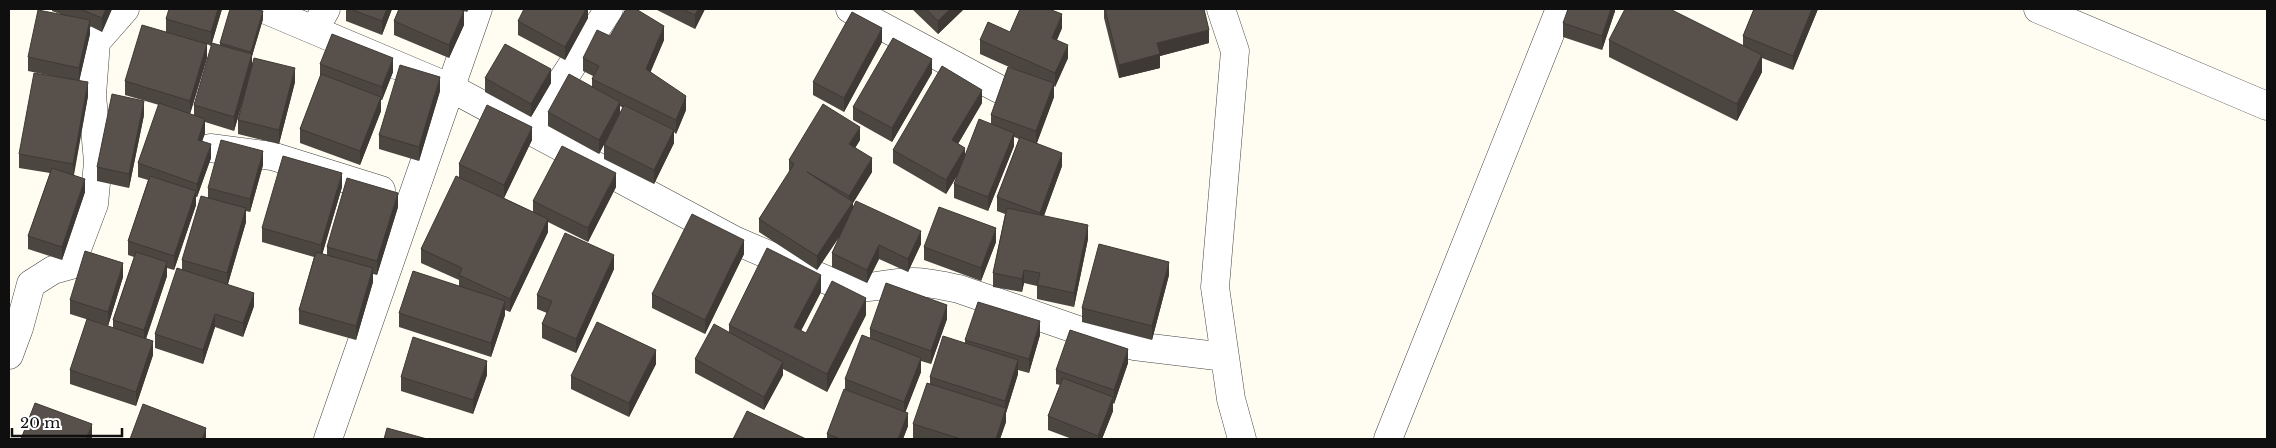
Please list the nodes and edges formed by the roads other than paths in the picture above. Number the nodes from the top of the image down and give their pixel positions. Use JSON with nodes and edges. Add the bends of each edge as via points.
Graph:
{"nodes":[{"id":1,"x":125,"y":9,"type":"edge"},
{"id":2,"x":264,"y":9,"type":"edge"},
{"id":3,"x":478,"y":9,"type":"edge"},
{"id":4,"x":609,"y":9,"type":"edge"},
{"id":5,"x":850,"y":9,"type":"edge"},
{"id":6,"x":1221,"y":9,"type":"edge"},
{"id":7,"x":1560,"y":9,"type":"edge"},
{"id":8,"x":2038,"y":9,"type":"edge"},
{"id":9,"x":320,"y":19,"type":"edge"},
{"id":10,"x":451,"y":88,"type":"junction"},
{"id":11,"x":999,"y":89,"type":"edge"},
{"id":12,"x":2267,"y":106,"type":"edge"},
{"id":13,"x":529,"y":131,"type":"junction"},
{"id":14,"x":210,"y":148,"type":"edge"},
{"id":15,"x":412,"y":200,"type":"junction"},
{"id":16,"x":9,"y":355,"type":"edge"},
{"id":17,"x":1225,"y":356,"type":"junction"},
{"id":18,"x":328,"y":439,"type":"edge"},
{"id":19,"x":1242,"y":439,"type":"edge"},
{"id":20,"x":1388,"y":439,"type":"edge"}],
"edges":[{"from":1,"to":16,"type":"street","via":[[96,42],[92,96],[98,162],[94,204],[71,265],[53,270],[32,284]]},
{"from":2,"to":9,"type":"street"},
{"from":3,"to":10,"type":"street"},
{"from":4,"to":13,"type":"street"},
{"from":5,"to":11,"type":"street"},
{"from":6,"to":17,"type":"street","via":[[1235,51],[1215,287]]},
{"from":7,"to":20,"type":"street"},
{"from":8,"to":12,"type":"street"},
{"from":9,"to":10,"type":"street"},
{"from":10,"to":13,"type":"street"},
{"from":10,"to":15,"type":"street"},
{"from":13,"to":17,"type":"street","via":[[734,240],[836,284],[852,289],[913,282],[936,284],[1101,338],[1134,346]]},
{"from":14,"to":15,"type":"street","via":[[272,156]]},
{"from":15,"to":18,"type":"street"},
{"from":17,"to":19,"type":"street","via":[[1231,399]]}]}
